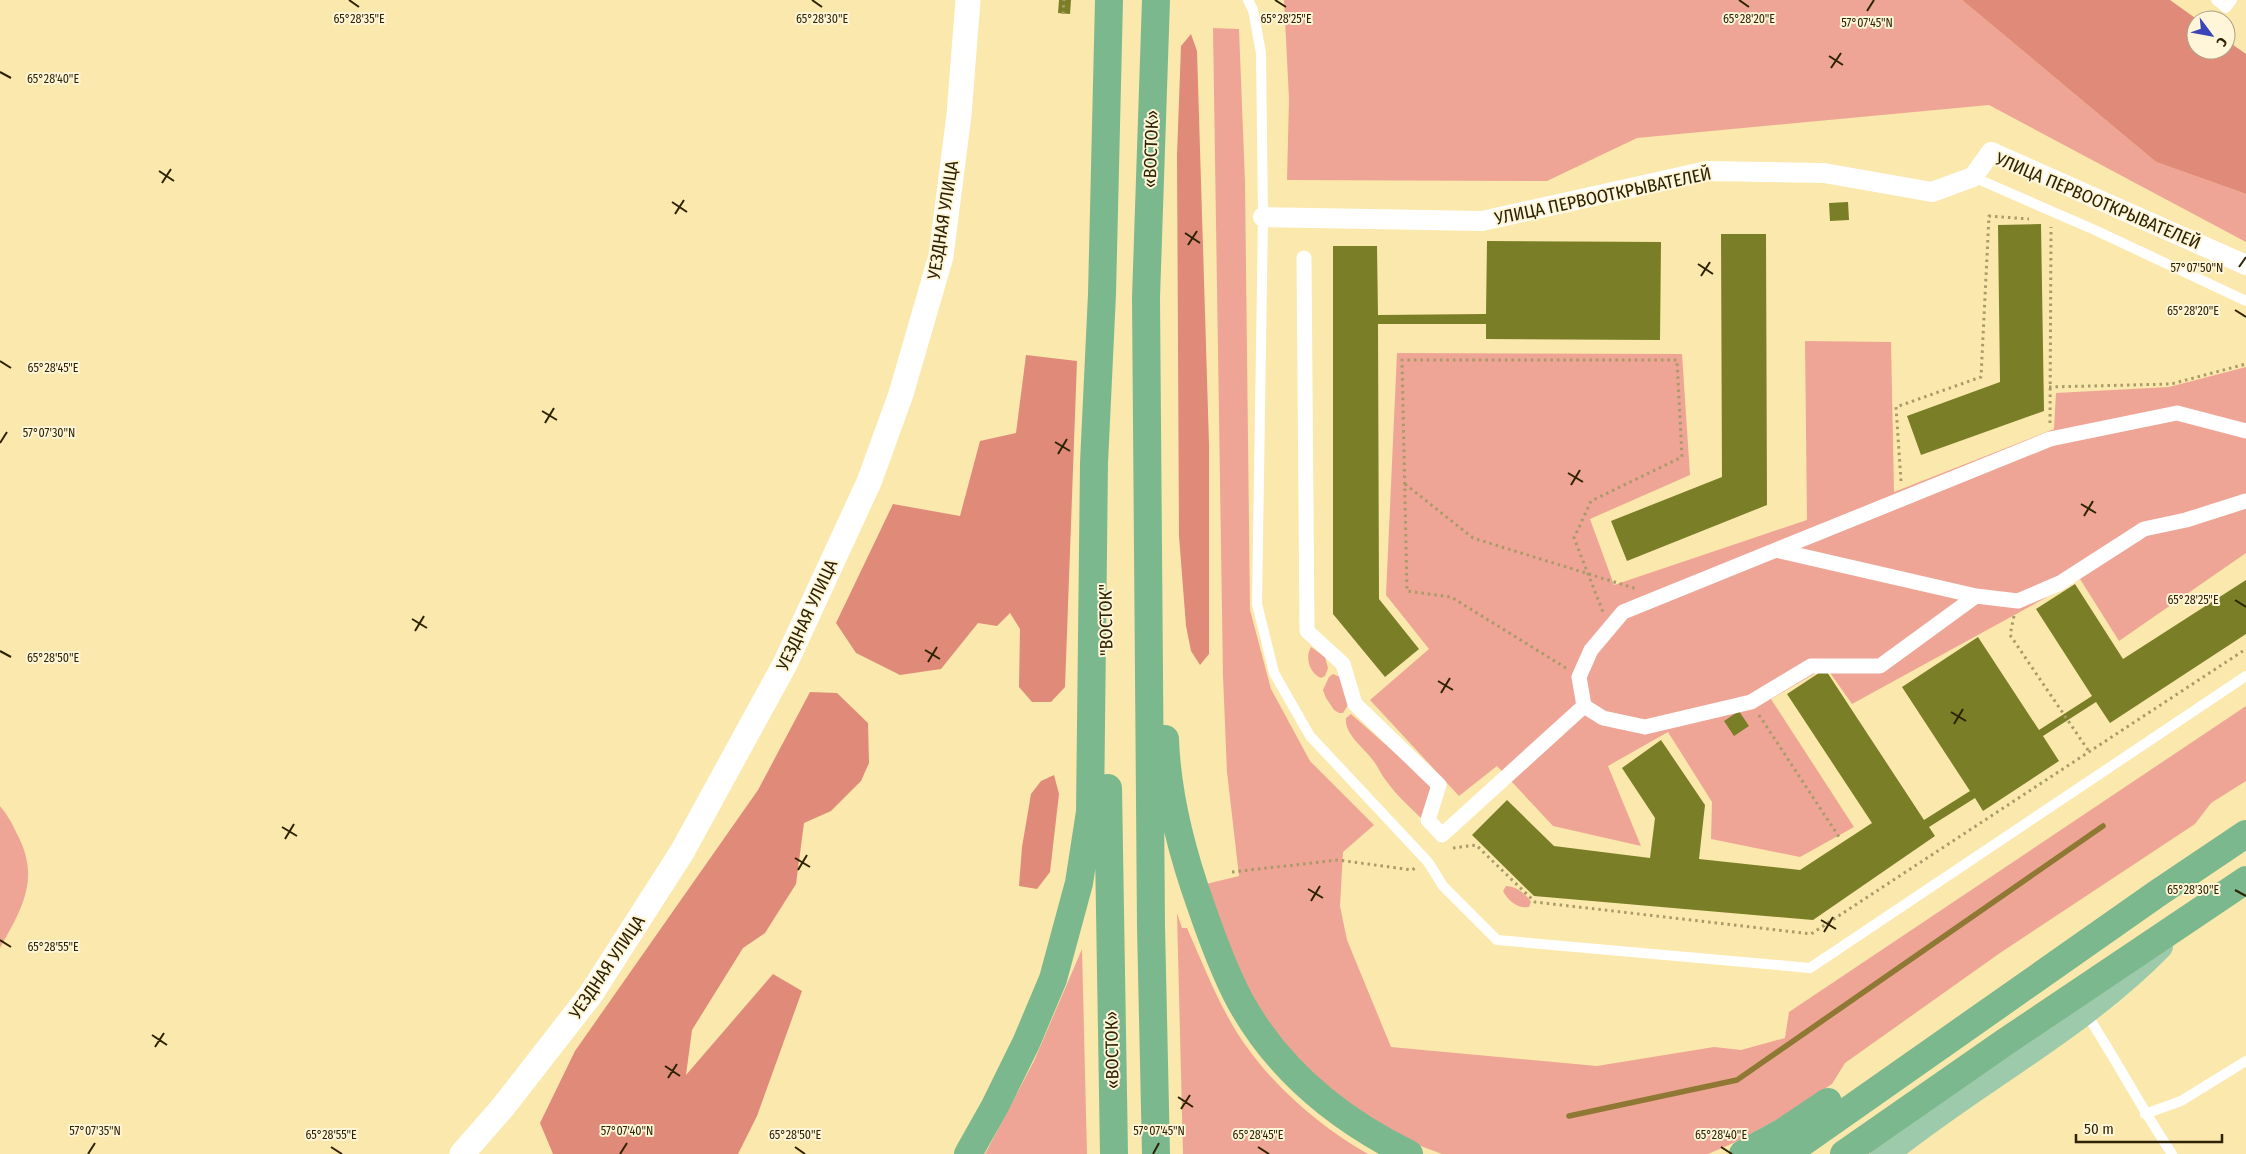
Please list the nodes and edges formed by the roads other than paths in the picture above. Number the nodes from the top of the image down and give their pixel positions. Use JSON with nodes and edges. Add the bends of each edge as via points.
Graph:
{"nodes":[{"id":1,"x":968,"y":0,"type":"edge"},
{"id":2,"x":1109,"y":0,"type":"edge"},
{"id":3,"x":1156,"y":0,"type":"edge"},
{"id":4,"x":1248,"y":0,"type":"edge"},
{"id":5,"x":2216,"y":0,"type":"edge"},
{"id":6,"x":2232,"y":0,"type":"edge"},
{"id":7,"x":1974,"y":176,"type":"junction"},
{"id":8,"x":1263,"y":217,"type":"junction"},
{"id":9,"x":1304,"y":258,"type":"dead end"},
{"id":10,"x":2246,"y":265,"type":"edge"},
{"id":11,"x":1102,"y":294,"type":"junction"},
{"id":12,"x":1146,"y":298,"type":"junction"},
{"id":13,"x":2246,"y":301,"type":"edge"},
{"id":14,"x":2246,"y":431,"type":"edge"},
{"id":15,"x":2246,"y":501,"type":"edge"},
{"id":16,"x":1776,"y":550,"type":"junction"},
{"id":17,"x":1976,"y":596,"type":"junction"},
{"id":18,"x":2246,"y":676,"type":"edge"},
{"id":19,"x":1584,"y":706,"type":"junction"},
{"id":20,"x":2246,"y":834,"type":"edge"},
{"id":21,"x":2246,"y":880,"type":"edge"},
{"id":22,"x":2158,"y":893,"type":"junction"},
{"id":23,"x":2180,"y":924,"type":"junction"},
{"id":24,"x":1109,"y":946,"type":"joint"},
{"id":25,"x":2084,"y":1011,"type":"junction"},
{"id":26,"x":2005,"y":1042,"type":"junction"},
{"id":27,"x":2246,"y":1061,"type":"edge"},
{"id":28,"x":2145,"y":1114,"type":"junction"},
{"id":29,"x":462,"y":1154,"type":"edge"},
{"id":30,"x":968,"y":1154,"type":"edge"},
{"id":31,"x":1114,"y":1154,"type":"edge"},
{"id":32,"x":1156,"y":1154,"type":"edge"},
{"id":33,"x":1409,"y":1154,"type":"edge"},
{"id":34,"x":1744,"y":1154,"type":"edge"},
{"id":35,"x":1786,"y":1154,"type":"edge"},
{"id":36,"x":1844,"y":1154,"type":"edge"},
{"id":37,"x":1884,"y":1154,"type":"edge"},
{"id":38,"x":2172,"y":1154,"type":"edge"}],
"edges":[{"from":1,"to":29,"type":"street","name":"УЕЗДНАЯ УЛИЦА","via":[[959,115],[941,256],[901,394],[869,482],[785,664],[682,852],[591,994]]},
{"from":2,"to":11,"type":"highway"},
{"from":3,"to":12,"type":"highway","name":"«ВОСТОК»"},
{"from":4,"to":8,"type":"lane","via":[[1261,53]]},
{"from":5,"to":6,"type":"lane","via":[[2226,8]]},
{"from":7,"to":8,"type":"street","name":"УЛИЦА ПЕРВООТКРЫВАТЕЛЕЙ","via":[[1932,192],[1824,173],[1707,172],[1482,221]]},
{"from":7,"to":10,"type":"street","name":"УЛИЦА ПЕРВООТКРЫВАТЕЛЕЙ","via":[[1992,152]]},
{"from":7,"to":13,"type":"lane"},
{"from":8,"to":18,"type":"lane","via":[[1257,604],[1274,673],[1310,736],[1428,862],[1444,886],[1497,940],[1810,968]]},
{"from":9,"to":19,"type":"street","via":[[1307,630],[1344,664],[1355,704],[1439,785],[1428,820],[1442,835]]},
{"from":11,"to":24,"type":"highway","name":"\"ВОСТОК\""},
{"from":11,"to":30,"type":"highway","via":[[1094,463],[1091,783],[1086,847],[1053,979],[1026,1043]]},
{"from":12,"to":32,"type":"highway"},
{"from":12,"to":33,"type":"highway","via":[[1157,486],[1166,757],[1192,883],[1215,946],[1240,1000],[1272,1048],[1337,1112]]},
{"from":14,"to":16,"type":"street","via":[[2177,413],[2050,439]]},
{"from":15,"to":17,"type":"street","via":[[2144,529],[2060,583],[2018,601]]},
{"from":16,"to":17,"type":"street"},
{"from":16,"to":19,"type":"street","via":[[1623,612],[1591,650],[1579,676]]},
{"from":17,"to":19,"type":"street","via":[[1880,666],[1811,666],[1751,702],[1645,727],[1603,718]]},
{"from":20,"to":22,"type":"highway"},
{"from":21,"to":23,"type":"highway"},
{"from":22,"to":34,"type":"highway","via":[[2055,949],[1867,1077]]},
{"from":22,"to":35,"type":"highway"},
{"from":23,"to":25,"type":"main road","via":[[2134,972]]},
{"from":23,"to":26,"type":"highway"},
{"from":24,"to":31,"type":"highway","name":"«ВОСТОК»"},
{"from":25,"to":26,"type":"lane","via":[[2077,1008],[2064,1011],[2028,1033]]},
{"from":25,"to":28,"type":"lane"},
{"from":25,"to":37,"type":"main road","via":[[1946,1106]]},
{"from":26,"to":36,"type":"highway"},
{"from":27,"to":28,"type":"lane","via":[[2181,1101]]},
{"from":28,"to":38,"type":"lane"}]}
